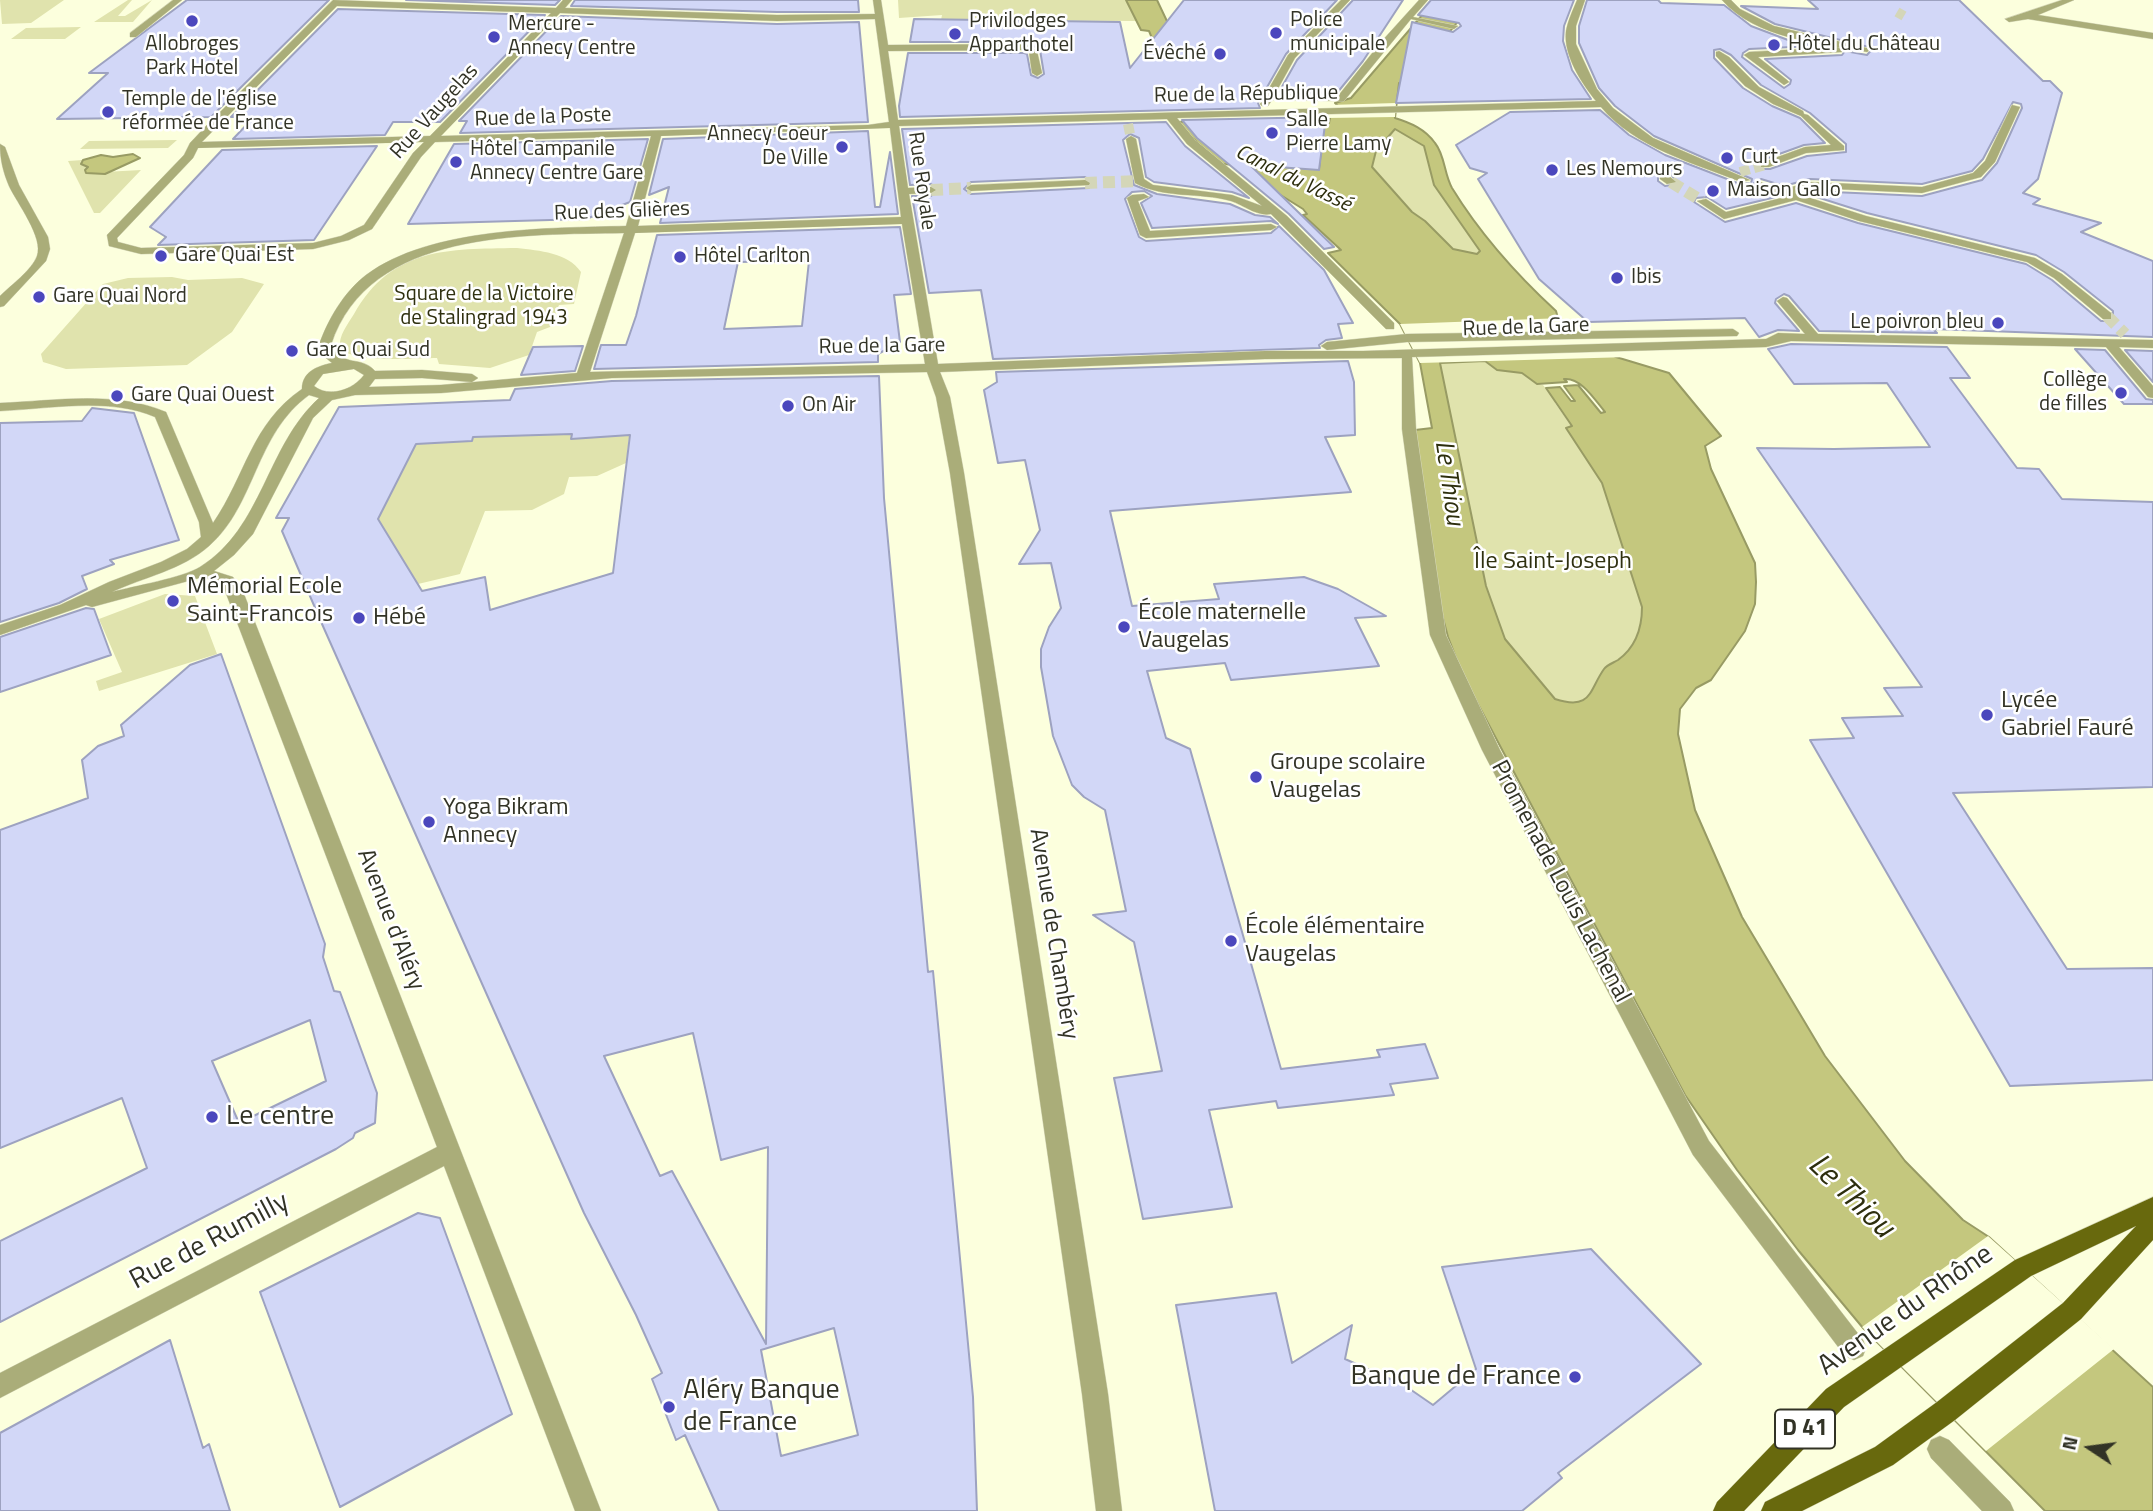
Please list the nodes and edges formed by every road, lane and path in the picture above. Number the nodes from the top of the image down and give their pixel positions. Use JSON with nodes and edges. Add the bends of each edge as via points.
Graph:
{"nodes":[{"id":1,"x":178,"y":0,"type":"edge"},
{"id":2,"x":568,"y":0,"type":"edge"},
{"id":3,"x":877,"y":0,"type":"edge"},
{"id":4,"x":1346,"y":0,"type":"edge"},
{"id":5,"x":1424,"y":0,"type":"edge"},
{"id":6,"x":1581,"y":0,"type":"edge"},
{"id":7,"x":1726,"y":0,"type":"edge"},
{"id":8,"x":2070,"y":0,"type":"edge"},
{"id":9,"x":337,"y":2,"type":"edge"},
{"id":10,"x":556,"y":12,"type":"junction"},
{"id":11,"x":879,"y":16,"type":"junction"},
{"id":12,"x":2028,"y":16,"type":"junction"},
{"id":13,"x":1415,"y":19,"type":"dead end"},
{"id":14,"x":2009,"y":19,"type":"dead end"},
{"id":15,"x":1454,"y":26,"type":"dead end"},
{"id":16,"x":133,"y":35,"type":"dead end"},
{"id":17,"x":2153,"y":36,"type":"edge"},
{"id":18,"x":884,"y":48,"type":"junction"},
{"id":19,"x":1720,"y":54,"type":"dead end"},
{"id":20,"x":1749,"y":64,"type":"dead end"},
{"id":21,"x":1731,"y":65,"type":"junction"},
{"id":22,"x":1037,"y":74,"type":"dead end"},
{"id":23,"x":1784,"y":82,"type":"dead end"},
{"id":24,"x":1269,"y":97,"type":"junction"},
{"id":25,"x":1600,"y":104,"type":"junction"},
{"id":26,"x":2015,"y":107,"type":"dead end"},
{"id":27,"x":1260,"y":113,"type":"junction"},
{"id":28,"x":1172,"y":116,"type":"junction"},
{"id":29,"x":893,"y":124,"type":"junction"},
{"id":30,"x":657,"y":133,"type":"junction"},
{"id":31,"x":1131,"y":139,"type":"tunnel mouth"},
{"id":32,"x":430,"y":140,"type":"junction"},
{"id":33,"x":194,"y":145,"type":"junction"},
{"id":34,"x":0,"y":147,"type":"edge"},
{"id":35,"x":1765,"y":165,"type":"tunnel mouth"},
{"id":36,"x":1739,"y":176,"type":"tunnel mouth"},
{"id":37,"x":1237,"y":180,"type":"junction"},
{"id":38,"x":1085,"y":183,"type":"tunnel mouth"},
{"id":39,"x":1760,"y":185,"type":"tunnel mouth"},
{"id":40,"x":971,"y":188,"type":"tunnel mouth"},
{"id":41,"x":1146,"y":188,"type":"junction"},
{"id":42,"x":930,"y":190,"type":"tunnel mouth"},
{"id":43,"x":903,"y":191,"type":"junction"},
{"id":44,"x":1783,"y":193,"type":"junction"},
{"id":45,"x":1797,"y":197,"type":"junction"},
{"id":46,"x":1232,"y":198,"type":"junction"},
{"id":47,"x":1702,"y":201,"type":"tunnel mouth"},
{"id":48,"x":1283,"y":218,"type":"junction"},
{"id":49,"x":906,"y":220,"type":"junction"},
{"id":50,"x":1272,"y":227,"type":"dead end"},
{"id":51,"x":629,"y":230,"type":"junction"},
{"id":52,"x":1783,"y":302,"type":"dead end"},
{"id":53,"x":0,"y":303,"type":"edge"},
{"id":54,"x":2107,"y":316,"type":"tunnel mouth"},
{"id":55,"x":1390,"y":326,"type":"dead end"},
{"id":56,"x":1788,"y":338,"type":"junction"},
{"id":57,"x":1815,"y":338,"type":"junction"},
{"id":58,"x":1357,"y":342,"type":"junction"},
{"id":59,"x":2109,"y":343,"type":"junction"},
{"id":60,"x":2153,"y":344,"type":"edge"},
{"id":61,"x":1265,"y":355,"type":"junction"},
{"id":62,"x":1363,"y":355,"type":"junction"},
{"id":63,"x":1411,"y":356,"type":"junction"},
{"id":64,"x":343,"y":365,"type":"junction"},
{"id":65,"x":932,"y":368,"type":"junction"},
{"id":66,"x":371,"y":374,"type":"junction"},
{"id":67,"x":582,"y":378,"type":"junction"},
{"id":68,"x":499,"y":383,"type":"junction"},
{"id":69,"x":308,"y":390,"type":"junction"},
{"id":70,"x":353,"y":391,"type":"junction"},
{"id":71,"x":2153,"y":394,"type":"edge"},
{"id":72,"x":330,"y":395,"type":"junction"},
{"id":73,"x":0,"y":407,"type":"edge"},
{"id":74,"x":209,"y":538,"type":"junction"},
{"id":75,"x":203,"y":572,"type":"junction"},
{"id":76,"x":67,"y":608,"type":"junction"},
{"id":77,"x":0,"y":630,"type":"edge"},
{"id":78,"x":449,"y":1152,"type":"junction"},
{"id":79,"x":2153,"y":1207,"type":"edge"},
{"id":80,"x":2153,"y":1224,"type":"edge"},
{"id":81,"x":1854,"y":1348,"type":"dead end"},
{"id":82,"x":0,"y":1386,"type":"edge"},
{"id":83,"x":1940,"y":1449,"type":"dead end"},
{"id":84,"x":588,"y":1511,"type":"edge"},
{"id":85,"x":1110,"y":1511,"type":"edge"},
{"id":86,"x":1726,"y":1511,"type":"edge"},
{"id":87,"x":1774,"y":1511,"type":"edge"},
{"id":88,"x":2001,"y":1511,"type":"edge"}],
"edges":[{"from":1,"to":16,"type":"street"},
{"from":2,"to":10,"type":"street","name":"Rue Vaugelas"},
{"from":3,"to":11,"type":"street","name":"Rue Royale"},
{"from":4,"to":24,"type":"street","via":[[1291,57]]},
{"from":5,"to":24,"type":"street","via":[[1341,99]]},
{"from":6,"to":25,"type":"street","via":[[1570,31],[1571,43]]},
{"from":7,"to":23,"type":"street","via":[[1755,20],[1867,48],[1749,55]]},
{"from":8,"to":12,"type":"street"},
{"from":9,"to":10,"type":"street"},
{"from":9,"to":33,"type":"street"},
{"from":10,"to":11,"type":"street"},
{"from":10,"to":32,"type":"street","name":"Rue Vaugelas"},
{"from":11,"to":18,"type":"street","name":"Rue Royale"},
{"from":12,"to":14,"type":"street"},
{"from":12,"to":17,"type":"street"},
{"from":13,"to":15,"type":"street"},
{"from":18,"to":22,"type":"street","via":[[1026,47],[1033,51]]},
{"from":18,"to":29,"type":"street","name":"Rue Royale"},
{"from":19,"to":21,"type":"street"},
{"from":20,"to":21,"type":"street"},
{"from":21,"to":35,"type":"street","via":[[1775,103],[1803,115],[1840,148],[1805,150]]},
{"from":24,"to":27,"type":"street"},
{"from":25,"to":27,"type":"street","name":"Rue de la République"},
{"from":25,"to":36,"type":"street","via":[[1649,142]]},
{"from":26,"to":44,"type":"street","via":[[1990,162],[1977,175],[1922,190],[1810,185]]},
{"from":27,"to":28,"type":"street","name":"Rue de la République"},
{"from":28,"to":29,"type":"street","name":"Rue de la République","via":[[1126,121]]},
{"from":28,"to":37,"type":"street","via":[[1191,142]]},
{"from":29,"to":30,"type":"street","name":"Rue de la Poste"},
{"from":29,"to":43,"type":"street","name":"Rue Royale"},
{"from":30,"to":32,"type":"street","name":"Rue de la Poste"},
{"from":30,"to":51,"type":"street"},
{"from":31,"to":41,"type":"street"},
{"from":32,"to":33,"type":"street","name":"Rue de la Poste"},
{"from":32,"to":33,"type":"street","name":"Rue Vaugelas","via":[[368,227],[327,243],[141,251],[113,244],[111,237],[189,156]]},
{"from":34,"to":53,"type":"street","via":[[44,248],[42,259]]},
{"from":37,"to":46,"type":"street"},
{"from":37,"to":48,"type":"street"},
{"from":38,"to":40,"type":"street"},
{"from":39,"to":44,"type":"street"},
{"from":41,"to":46,"type":"street"},
{"from":41,"to":50,"type":"street","via":[[1132,198],[1146,235]]},
{"from":42,"to":43,"type":"street"},
{"from":43,"to":49,"type":"street","name":"Rue Royale"},
{"from":44,"to":45,"type":"street"},
{"from":45,"to":47,"type":"street","via":[[1724,216]]},
{"from":45,"to":54,"type":"street","via":[[1863,219],[2031,260]]},
{"from":46,"to":48,"type":"street"},
{"from":48,"to":55,"type":"street"},
{"from":49,"to":51,"type":"street","name":"Rue des Glières"},
{"from":49,"to":65,"type":"street","name":"Rue Royale"},
{"from":51,"to":64,"type":"street","name":"Rue des Glières","via":[[465,240],[391,265],[354,293],[325,345]]},
{"from":51,"to":67,"type":"street"},
{"from":52,"to":57,"type":"street"},
{"from":56,"to":57,"type":"street","name":"Rue de la Gare"},
{"from":56,"to":58,"type":"street","name":"Rue de la Gare","via":[[1708,332]]},
{"from":56,"to":63,"type":"street","name":"Rue de la Gare","via":[[1766,343]]},
{"from":57,"to":59,"type":"street","name":"Rue de la Gare"},
{"from":58,"to":61,"type":"street","name":"Rue de la Gare"},
{"from":58,"to":62,"type":"street"},
{"from":59,"to":60,"type":"street","name":"Rue de la Gare","via":[[2130,339]]},
{"from":59,"to":71,"type":"street"},
{"from":61,"to":62,"type":"street","name":"Rue de la Gare"},
{"from":61,"to":65,"type":"street","name":"Rue de la Gare"},
{"from":62,"to":63,"type":"street","name":"Rue de la Gare"},
{"from":63,"to":81,"type":"street","name":"Promenade Louis Lachenal","via":[[1409,429],[1438,635],[1491,750],[1701,1148]]},
{"from":64,"to":66,"type":"street","name":"Rue de la Gare","via":[[359,366]]},
{"from":64,"to":69,"type":"street","via":[[314,374],[307,382]]},
{"from":65,"to":67,"type":"street","name":"Rue de la Gare"},
{"from":65,"to":85,"type":"street","name":"Avenue de Chambéry","via":[[943,397],[957,472]]},
{"from":66,"to":68,"type":"street","name":"Rue de la Gare","via":[[435,374]]},
{"from":66,"to":70,"type":"street"},
{"from":67,"to":68,"type":"street","name":"Rue de la Gare"},
{"from":68,"to":70,"type":"street","name":"Rue de la Gare"},
{"from":69,"to":72,"type":"street"},
{"from":69,"to":74,"type":"street","via":[[279,412]]},
{"from":70,"to":72,"type":"street","name":"Rue de la Gare"},
{"from":72,"to":75,"type":"street","via":[[307,416],[244,536]]},
{"from":73,"to":74,"type":"street","via":[[142,406],[161,415]]},
{"from":74,"to":76,"type":"street","via":[[175,561]]},
{"from":75,"to":76,"type":"street"},
{"from":75,"to":78,"type":"street","name":"Avenue d'Aléry","via":[[228,580],[236,593]]},
{"from":76,"to":77,"type":"street"},
{"from":78,"to":82,"type":"street","name":"Rue de Rumilly"},
{"from":78,"to":84,"type":"street","name":"Avenue d'Aléry"},
{"from":79,"to":86,"type":"main road","name":"Avenue du Rhône","number":"D 41","via":[[2023,1268],[1835,1398]]},
{"from":80,"to":87,"type":"main road","number":"D 41","via":[[2072,1311],[1946,1411],[1884,1456]]},
{"from":83,"to":88,"type":"street"}]}
